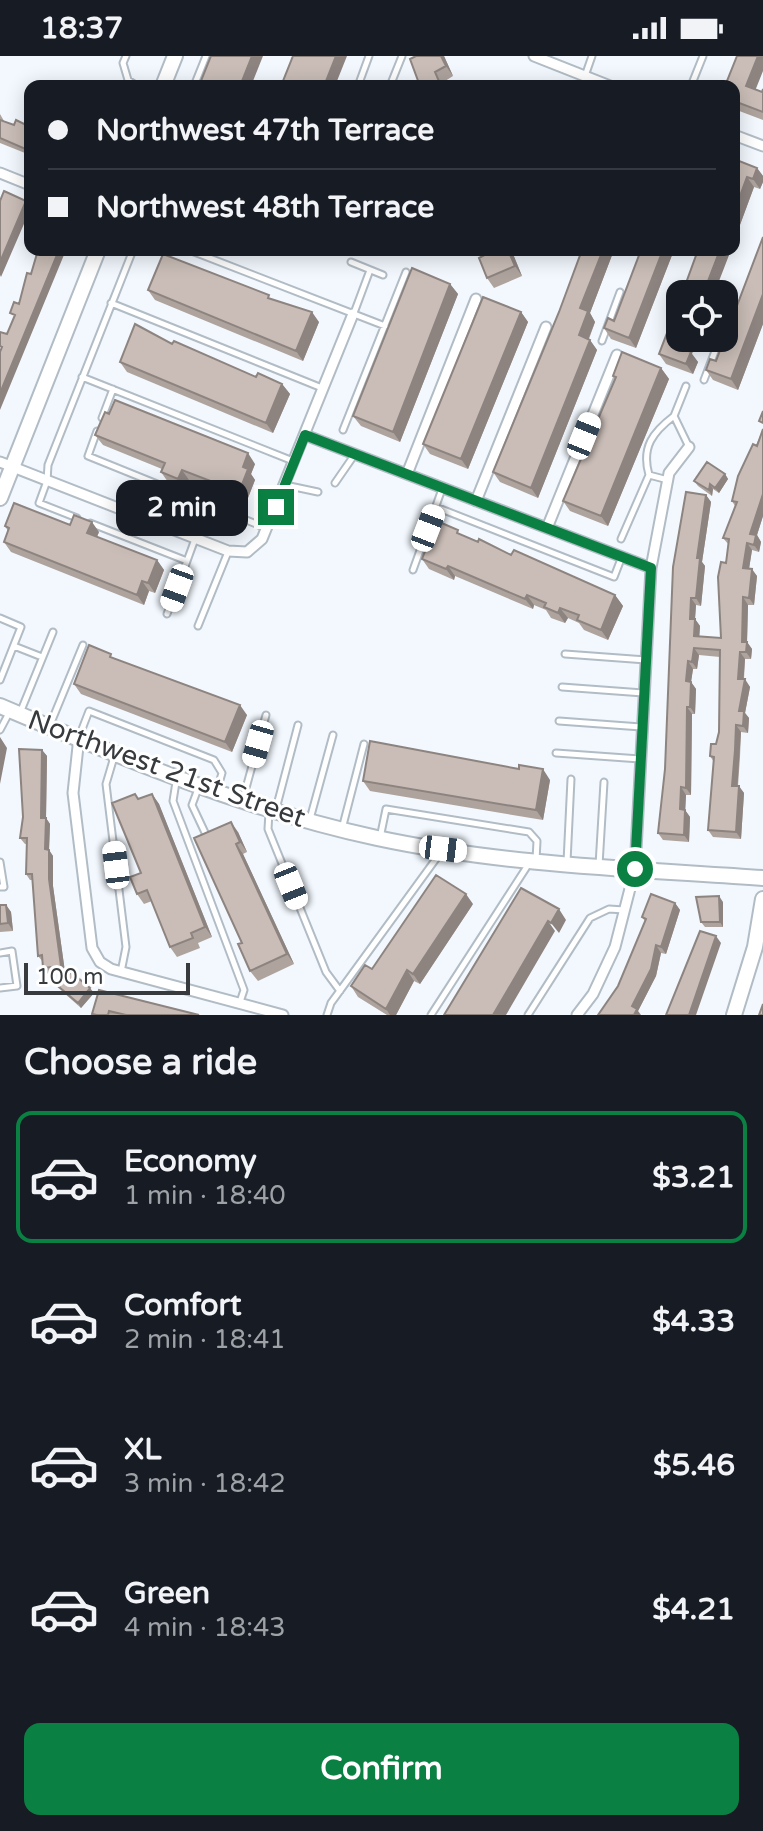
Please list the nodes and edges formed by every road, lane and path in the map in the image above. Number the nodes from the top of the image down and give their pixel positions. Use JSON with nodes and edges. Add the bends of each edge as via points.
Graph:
{"nodes":[{"id":1,"x":126,"y":56,"type":"edge"},
{"id":2,"x":175,"y":56,"type":"edge"},
{"id":3,"x":206,"y":56,"type":"edge"},
{"id":4,"x":369,"y":56,"type":"edge"},
{"id":5,"x":402,"y":56,"type":"edge"},
{"id":6,"x":534,"y":56,"type":"edge"},
{"id":7,"x":592,"y":56,"type":"edge"},
{"id":8,"x":703,"y":56,"type":"edge"},
{"id":9,"x":394,"y":76,"type":"junction"},
{"id":10,"x":585,"y":76,"type":"junction"},
{"id":11,"x":128,"y":80,"type":"edge"},
{"id":12,"x":165,"y":80,"type":"edge"},
{"id":13,"x":196,"y":80,"type":"edge"},
{"id":14,"x":360,"y":80,"type":"edge"},
{"id":15,"x":392,"y":80,"type":"edge"},
{"id":16,"x":396,"y":80,"type":"edge"},
{"id":17,"x":595,"y":80,"type":"edge"},
{"id":18,"x":693,"y":80,"type":"edge"},
{"id":19,"x":740,"y":137,"type":"edge"},
{"id":20,"x":763,"y":146,"type":"edge"},
{"id":21,"x":0,"y":173,"type":"edge"},
{"id":22,"x":24,"y":183,"type":"edge"},
{"id":23,"x":95,"y":256,"type":"edge"},
{"id":24,"x":131,"y":256,"type":"edge"},
{"id":25,"x":204,"y":256,"type":"edge"},
{"id":26,"x":351,"y":262,"type":"dead end"},
{"id":27,"x":370,"y":270,"type":"junction"},
{"id":28,"x":406,"y":272,"type":"dead end"},
{"id":29,"x":383,"y":275,"type":"dead end"},
{"id":30,"x":620,"y":292,"type":"dead end"},
{"id":31,"x":476,"y":299,"type":"dead end"},
{"id":32,"x":111,"y":303,"type":"junction"},
{"id":33,"x":353,"y":314,"type":"junction"},
{"id":34,"x":385,"y":326,"type":"junction"},
{"id":35,"x":546,"y":327,"type":"dead end"},
{"id":36,"x":602,"y":341,"type":"edge"},
{"id":37,"x":715,"y":352,"type":"edge"},
{"id":38,"x":617,"y":355,"type":"edge"},
{"id":39,"x":82,"y":377,"type":"junction"},
{"id":40,"x":704,"y":380,"type":"edge"},
{"id":41,"x":686,"y":386,"type":"dead end"},
{"id":42,"x":113,"y":389,"type":"junction"},
{"id":43,"x":323,"y":389,"type":"junction"},
{"id":44,"x":674,"y":416,"type":"junction"},
{"id":45,"x":343,"y":430,"type":"dead end"},
{"id":46,"x":305,"y":435,"type":"junction"},
{"id":47,"x":689,"y":447,"type":"joint"},
{"id":48,"x":355,"y":454,"type":"junction"},
{"id":49,"x":294,"y":461,"type":"junction"},
{"id":50,"x":6,"y":464,"type":"edge"},
{"id":51,"x":407,"y":474,"type":"junction"},
{"id":52,"x":649,"y":475,"type":"junction"},
{"id":53,"x":668,"y":480,"type":"junction"},
{"id":54,"x":47,"y":481,"type":"junction"},
{"id":55,"x":335,"y":483,"type":"dead end"},
{"id":56,"x":285,"y":485,"type":"junction"},
{"id":57,"x":443,"y":488,"type":"junction"},
{"id":58,"x":318,"y":492,"type":"dead end"},
{"id":59,"x":0,"y":498,"type":"edge"},
{"id":60,"x":476,"y":501,"type":"junction"},
{"id":61,"x":436,"y":507,"type":"junction"},
{"id":62,"x":267,"y":528,"type":"junction"},
{"id":63,"x":547,"y":528,"type":"junction"},
{"id":64,"x":196,"y":538,"type":"junction"},
{"id":65,"x":621,"y":539,"type":"dead end"},
{"id":66,"x":228,"y":551,"type":"junction"},
{"id":67,"x":621,"y":559,"type":"junction"},
{"id":68,"x":187,"y":561,"type":"junction"},
{"id":69,"x":651,"y":568,"type":"junction"},
{"id":70,"x":413,"y":570,"type":"dead end"},
{"id":71,"x":167,"y":614,"type":"dead end"},
{"id":72,"x":0,"y":618,"type":"edge"},
{"id":73,"x":198,"y":626,"type":"dead end"},
{"id":74,"x":53,"y":632,"type":"dead end"},
{"id":75,"x":83,"y":645,"type":"dead end"},
{"id":76,"x":14,"y":646,"type":"junction"},
{"id":77,"x":565,"y":654,"type":"dead end"},
{"id":78,"x":42,"y":657,"type":"junction"},
{"id":79,"x":646,"y":660,"type":"junction"},
{"id":80,"x":0,"y":679,"type":"edge"},
{"id":81,"x":562,"y":687,"type":"dead end"},
{"id":82,"x":644,"y":693,"type":"junction"},
{"id":83,"x":10,"y":710,"type":"edge"},
{"id":84,"x":266,"y":715,"type":"dead end"},
{"id":85,"x":559,"y":721,"type":"dead end"},
{"id":86,"x":298,"y":725,"type":"dead end"},
{"id":87,"x":50,"y":726,"type":"junction"},
{"id":88,"x":642,"y":727,"type":"junction"},
{"id":89,"x":0,"y":730,"type":"edge"},
{"id":90,"x":333,"y":735,"type":"dead end"},
{"id":91,"x":79,"y":737,"type":"junction"},
{"id":92,"x":364,"y":744,"type":"dead end"},
{"id":93,"x":116,"y":752,"type":"junction"},
{"id":94,"x":556,"y":753,"type":"dead end"},
{"id":95,"x":641,"y":759,"type":"junction"},
{"id":96,"x":178,"y":777,"type":"junction"},
{"id":97,"x":571,"y":779,"type":"dead end"},
{"id":98,"x":604,"y":782,"type":"dead end"},
{"id":99,"x":200,"y":785,"type":"junction"},
{"id":100,"x":217,"y":791,"type":"junction"},
{"id":101,"x":242,"y":801,"type":"junction"},
{"id":102,"x":272,"y":812,"type":"junction"},
{"id":103,"x":309,"y":821,"type":"junction"},
{"id":104,"x":341,"y":830,"type":"junction"},
{"id":105,"x":380,"y":839,"type":"junction"},
{"id":106,"x":209,"y":840,"type":"edge"},
{"id":107,"x":443,"y":849,"type":"junction"},
{"id":108,"x":533,"y":861,"type":"junction"},
{"id":109,"x":0,"y":862,"type":"edge"},
{"id":110,"x":567,"y":863,"type":"junction"},
{"id":111,"x":599,"y":866,"type":"junction"},
{"id":112,"x":635,"y":869,"type":"junction"},
{"id":113,"x":763,"y":878,"type":"edge"},
{"id":114,"x":0,"y":887,"type":"edge"},
{"id":115,"x":763,"y":899,"type":"edge"},
{"id":116,"x":625,"y":910,"type":"junction"},
{"id":117,"x":0,"y":953,"type":"edge"},
{"id":118,"x":121,"y":972,"type":"junction"},
{"id":119,"x":0,"y":988,"type":"edge"},
{"id":120,"x":340,"y":991,"type":"junction"},
{"id":121,"x":240,"y":1002,"type":"junction"},
{"id":122,"x":283,"y":1015,"type":"edge"},
{"id":123,"x":327,"y":1015,"type":"edge"},
{"id":124,"x":431,"y":1015,"type":"edge"},
{"id":125,"x":528,"y":1015,"type":"edge"},
{"id":126,"x":577,"y":1015,"type":"edge"},
{"id":127,"x":734,"y":1015,"type":"edge"}],
"edges":[{"from":1,"to":11,"type":"lane"},
{"from":2,"to":12,"type":"street"},
{"from":3,"to":13,"type":"lane"},
{"from":4,"to":14,"type":"lane"},
{"from":5,"to":9,"type":"lane"},
{"from":6,"to":10,"type":"street"},
{"from":7,"to":10,"type":"lane"},
{"from":8,"to":18,"type":"lane"},
{"from":9,"to":15,"type":"lane"},
{"from":9,"to":16,"type":"lane"},
{"from":10,"to":17,"type":"street"},
{"from":19,"to":20,"type":"street"},
{"from":21,"to":22,"type":"street"},
{"from":23,"to":50,"type":"street"},
{"from":24,"to":32,"type":"lane"},
{"from":25,"to":33,"type":"lane"},
{"from":26,"to":27,"type":"lane"},
{"from":27,"to":29,"type":"lane"},
{"from":27,"to":33,"type":"lane"},
{"from":28,"to":34,"type":"lane"},
{"from":30,"to":36,"type":"lane"},
{"from":31,"to":51,"type":"street"},
{"from":32,"to":39,"type":"lane"},
{"from":32,"to":43,"type":"lane"},
{"from":33,"to":34,"type":"lane"},
{"from":33,"to":43,"type":"street"},
{"from":34,"to":45,"type":"lane"},
{"from":35,"to":60,"type":"street"},
{"from":37,"to":40,"type":"lane"},
{"from":38,"to":63,"type":"street"},
{"from":39,"to":42,"type":"lane"},
{"from":39,"to":54,"type":"lane","via":[[48,465]]},
{"from":41,"to":44,"type":"lane"},
{"from":42,"to":49,"type":"lane"},
{"from":42,"to":62,"type":"lane","via":[[88,456]]},
{"from":43,"to":46,"type":"street"},
{"from":44,"to":47,"type":"lane"},
{"from":44,"to":52,"type":"lane","via":[[649,443]]},
{"from":46,"to":48,"type":"street"},
{"from":46,"to":49,"type":"street"},
{"from":47,"to":53,"type":"street"},
{"from":48,"to":51,"type":"street"},
{"from":48,"to":55,"type":"lane"},
{"from":49,"to":56,"type":"street"},
{"from":50,"to":54,"type":"street"},
{"from":50,"to":59,"type":"street"},
{"from":51,"to":57,"type":"street"},
{"from":52,"to":53,"type":"lane"},
{"from":52,"to":65,"type":"lane"},
{"from":53,"to":69,"type":"street"},
{"from":54,"to":64,"type":"street"},
{"from":54,"to":68,"type":"lane","via":[[39,503]]},
{"from":56,"to":58,"type":"lane"},
{"from":56,"to":62,"type":"street"},
{"from":57,"to":60,"type":"street"},
{"from":57,"to":61,"type":"lane"},
{"from":60,"to":63,"type":"street"},
{"from":61,"to":67,"type":"lane","via":[[614,577]]},
{"from":61,"to":70,"type":"lane"},
{"from":62,"to":66,"type":"street","via":[[247,552]]},
{"from":63,"to":67,"type":"street"},
{"from":64,"to":66,"type":"street"},
{"from":64,"to":68,"type":"lane"},
{"from":66,"to":73,"type":"lane"},
{"from":67,"to":69,"type":"street"},
{"from":68,"to":71,"type":"lane"},
{"from":69,"to":79,"type":"street"},
{"from":72,"to":76,"type":"lane","via":[[21,627]]},
{"from":74,"to":78,"type":"lane"},
{"from":75,"to":87,"type":"lane"},
{"from":76,"to":78,"type":"lane"},
{"from":76,"to":80,"type":"lane"},
{"from":77,"to":79,"type":"lane"},
{"from":78,"to":83,"type":"lane"},
{"from":79,"to":82,"type":"street"},
{"from":81,"to":82,"type":"lane"},
{"from":82,"to":88,"type":"street"},
{"from":83,"to":87,"type":"street","name":"Northwest 21st Street"},
{"from":83,"to":89,"type":"lane"},
{"from":84,"to":101,"type":"lane"},
{"from":85,"to":88,"type":"lane"},
{"from":86,"to":102,"type":"lane"},
{"from":87,"to":91,"type":"street","name":"Northwest 21st Street"},
{"from":88,"to":95,"type":"street"},
{"from":90,"to":103,"type":"lane"},
{"from":91,"to":93,"type":"street","name":"Northwest 21st Street"},
{"from":91,"to":100,"type":"lane","via":[[89,711],[214,760],[222,773]]},
{"from":91,"to":118,"type":"street","via":[[73,793],[92,948],[100,962]]},
{"from":92,"to":104,"type":"lane"},
{"from":93,"to":96,"type":"street","name":"Northwest 21st Street"},
{"from":93,"to":118,"type":"lane","via":[[106,784],[126,947]]},
{"from":94,"to":95,"type":"lane"},
{"from":95,"to":112,"type":"street"},
{"from":96,"to":99,"type":"street","name":"Northwest 21st Street"},
{"from":96,"to":121,"type":"lane","via":[[173,801],[244,990]]},
{"from":97,"to":110,"type":"lane"},
{"from":98,"to":111,"type":"lane"},
{"from":99,"to":100,"type":"street","name":"Northwest 21st Street"},
{"from":99,"to":106,"type":"lane","via":[[192,805]]},
{"from":100,"to":101,"type":"street","name":"Northwest 21st Street"},
{"from":101,"to":102,"type":"street","name":"Northwest 21st Street"},
{"from":102,"to":103,"type":"street","name":"Northwest 21st Street"},
{"from":102,"to":120,"type":"lane","via":[[268,829],[326,972]]},
{"from":103,"to":104,"type":"street","name":"Northwest 21st Street"},
{"from":104,"to":105,"type":"street","name":"Northwest 21st Street"},
{"from":105,"to":107,"type":"street","name":"Northwest 21st Street"},
{"from":105,"to":108,"type":"lane","via":[[386,809],[529,832],[537,841]]},
{"from":107,"to":108,"type":"street","name":"Northwest 21st Street"},
{"from":107,"to":120,"type":"lane"},
{"from":108,"to":110,"type":"street","name":"Northwest 21st Street"},
{"from":108,"to":124,"type":"lane"},
{"from":109,"to":114,"type":"lane"},
{"from":110,"to":111,"type":"street","name":"Northwest 21st Street"},
{"from":111,"to":112,"type":"street","name":"Northwest 21st Street"},
{"from":112,"to":113,"type":"street","name":"Northwest 21st Street"},
{"from":112,"to":116,"type":"street"},
{"from":115,"to":127,"type":"street"},
{"from":116,"to":125,"type":"lane","via":[[609,909],[590,918]]},
{"from":116,"to":126,"type":"street","via":[[615,947]]},
{"from":117,"to":119,"type":"lane","via":[[12,951],[17,986]]},
{"from":118,"to":121,"type":"street"},
{"from":120,"to":123,"type":"lane"},
{"from":121,"to":122,"type":"street"}]}
